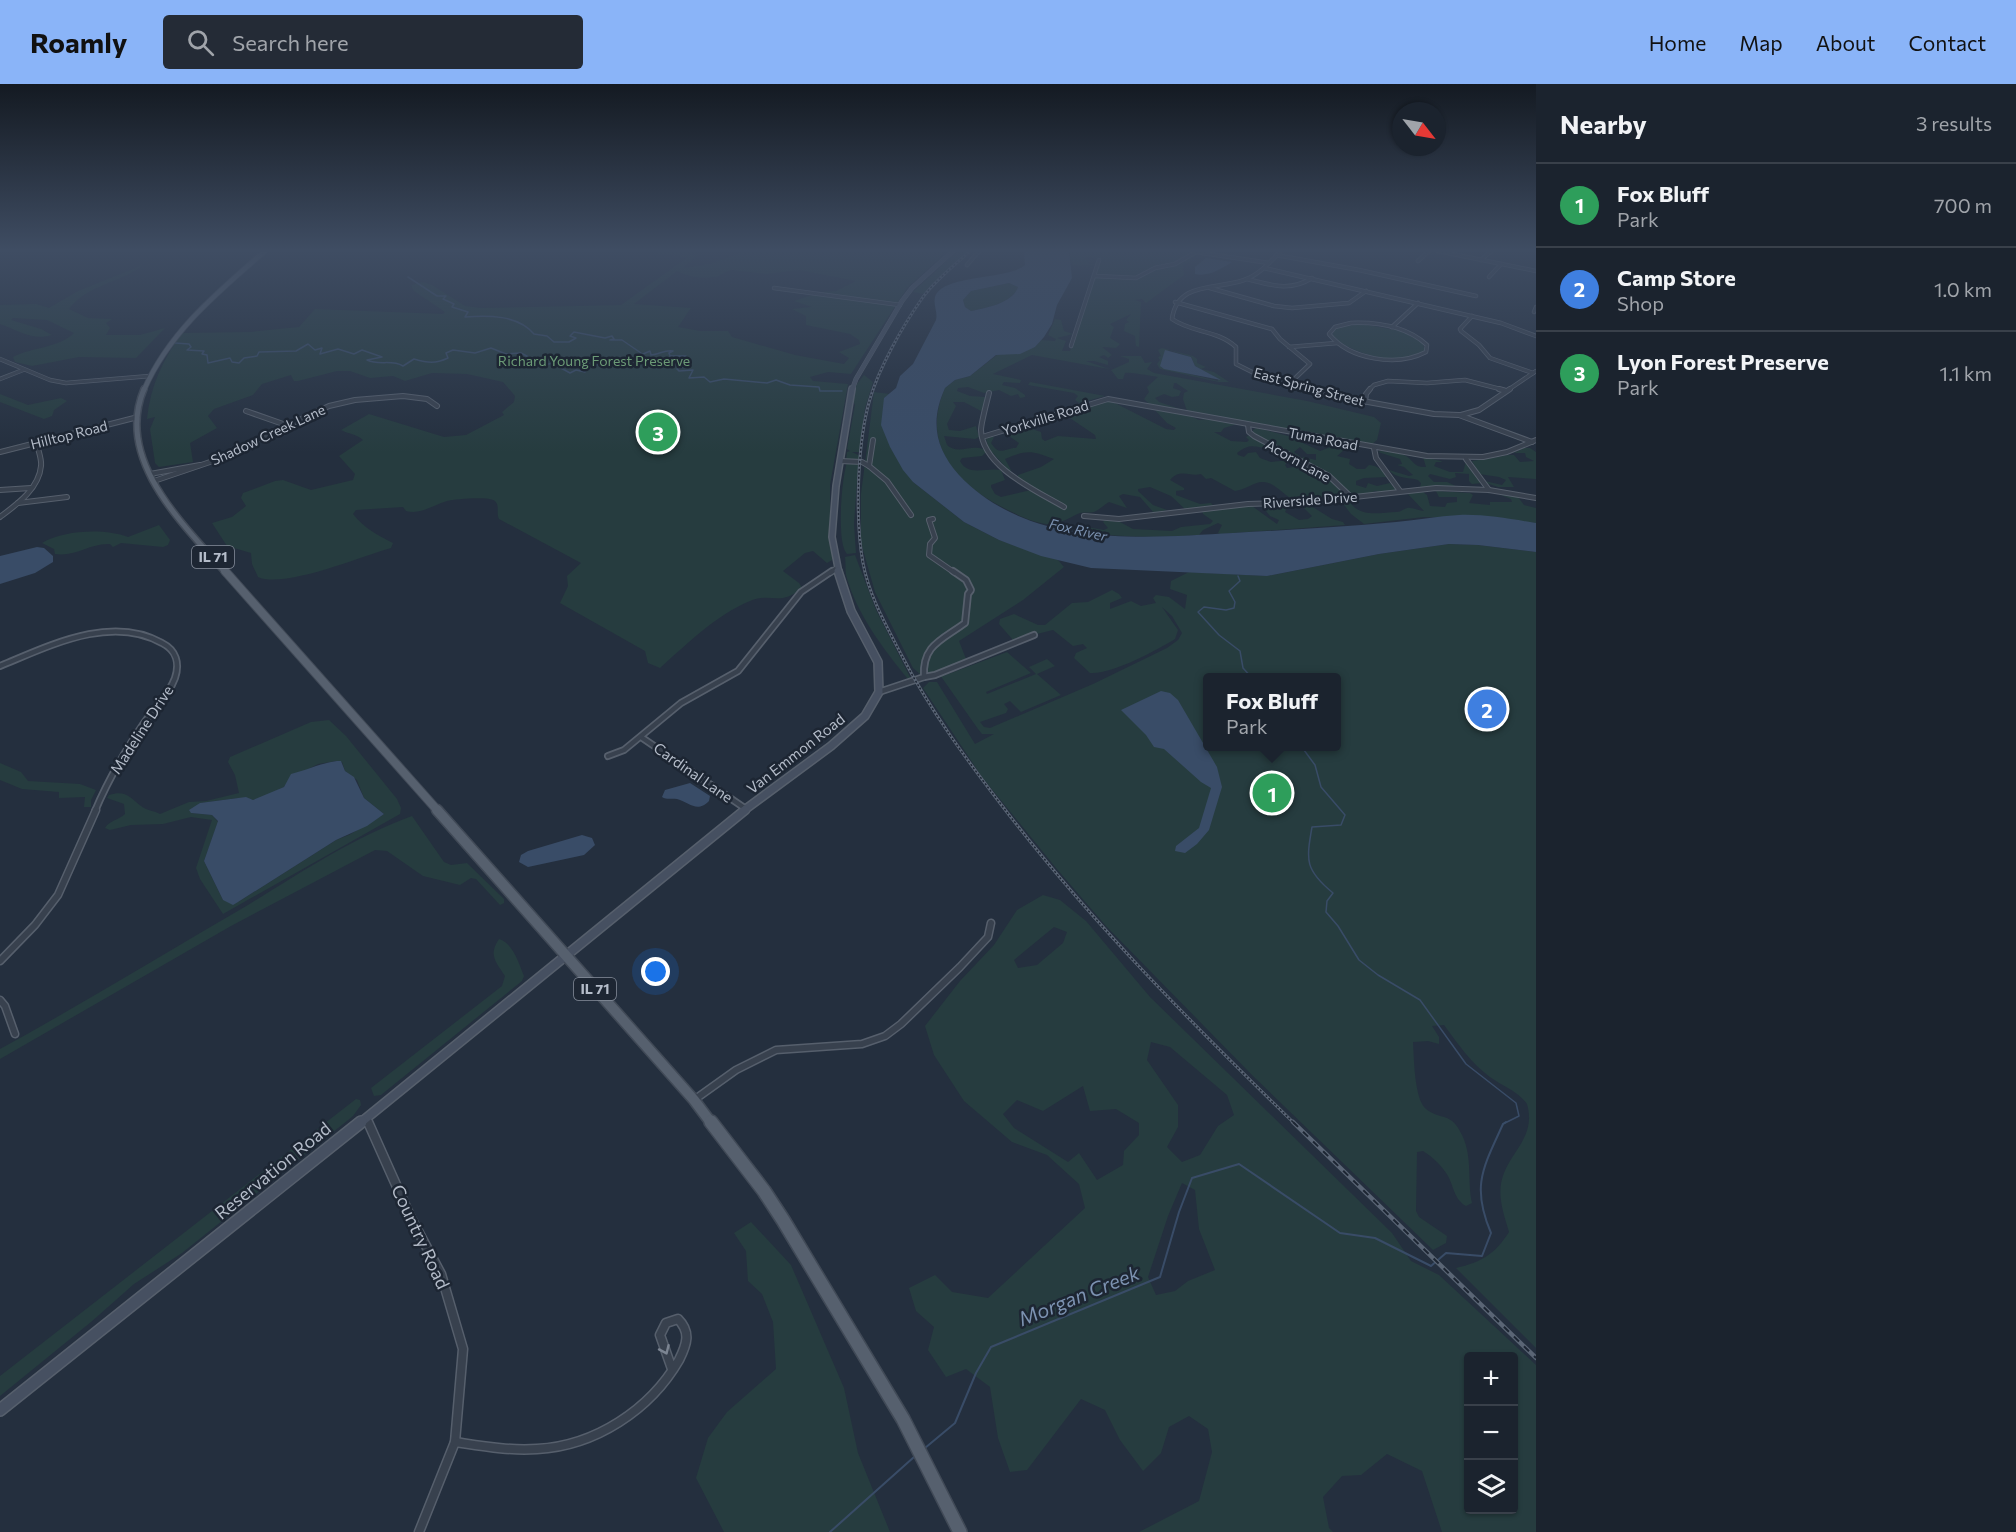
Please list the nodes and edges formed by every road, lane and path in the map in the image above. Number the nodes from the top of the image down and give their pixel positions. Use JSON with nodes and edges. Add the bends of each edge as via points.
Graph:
{"nodes":[{"id":1,"x":192,"y":319,"type":"edge"},
{"id":2,"x":892,"y":319,"type":"edge"},
{"id":3,"x":1080,"y":319,"type":"edge"},
{"id":4,"x":1172,"y":319,"type":"edge"},
{"id":5,"x":1237,"y":319,"type":"edge"},
{"id":6,"x":1401,"y":319,"type":"edge"},
{"id":7,"x":1469,"y":319,"type":"edge"},
{"id":8,"x":1482,"y":319,"type":"edge"},
{"id":9,"x":1392,"y":327,"type":"junction"},
{"id":10,"x":1536,"y":336,"type":"edge"},
{"id":11,"x":1336,"y":344,"type":"junction"},
{"id":12,"x":1071,"y":346,"type":"dead end"},
{"id":13,"x":1289,"y":347,"type":"junction"},
{"id":14,"x":0,"y":359,"type":"edge"},
{"id":15,"x":23,"y":370,"type":"junction"},
{"id":16,"x":1534,"y":372,"type":"edge"},
{"id":17,"x":150,"y":376,"type":"junction"},
{"id":18,"x":0,"y":379,"type":"edge"},
{"id":19,"x":1289,"y":384,"type":"junction"},
{"id":20,"x":1506,"y":391,"type":"junction"},
{"id":21,"x":989,"y":393,"type":"dead end"},
{"id":22,"x":1108,"y":399,"type":"joint"},
{"id":23,"x":1365,"y":402,"type":"junction"},
{"id":24,"x":437,"y":406,"type":"dead end"},
{"id":25,"x":246,"y":411,"type":"dead end"},
{"id":26,"x":1459,"y":415,"type":"junction"},
{"id":27,"x":138,"y":417,"type":"junction"},
{"id":28,"x":286,"y":425,"type":"junction"},
{"id":29,"x":1248,"y":425,"type":"junction"},
{"id":30,"x":982,"y":437,"type":"junction"},
{"id":31,"x":873,"y":440,"type":"dead end"},
{"id":32,"x":1534,"y":441,"type":"edge"},
{"id":33,"x":37,"y":443,"type":"junction"},
{"id":34,"x":1374,"y":448,"type":"junction"},
{"id":35,"x":0,"y":453,"type":"edge"},
{"id":36,"x":1466,"y":459,"type":"junction"},
{"id":37,"x":840,"y":461,"type":"junction"},
{"id":38,"x":204,"y":465,"type":"junction"},
{"id":39,"x":869,"y":466,"type":"junction"},
{"id":40,"x":152,"y":478,"type":"junction"},
{"id":41,"x":31,"y":488,"type":"junction"},
{"id":42,"x":0,"y":490,"type":"edge"},
{"id":43,"x":1489,"y":490,"type":"junction"},
{"id":44,"x":1400,"y":491,"type":"junction"},
{"id":45,"x":67,"y":497,"type":"dead end"},
{"id":46,"x":1351,"y":497,"type":"junction"},
{"id":47,"x":1536,"y":498,"type":"edge"},
{"id":48,"x":18,"y":502,"type":"junction"},
{"id":49,"x":1064,"y":507,"type":"dead end"},
{"id":50,"x":911,"y":515,"type":"dead end"},
{"id":51,"x":1084,"y":516,"type":"dead end"},
{"id":52,"x":0,"y":517,"type":"edge"},
{"id":53,"x":933,"y":519,"type":"dead end"},
{"id":54,"x":837,"y":568,"type":"junction"},
{"id":55,"x":1034,"y":635,"type":"dead end"},
{"id":56,"x":0,"y":666,"type":"edge"},
{"id":57,"x":924,"y":677,"type":"junction"},
{"id":58,"x":908,"y":683,"type":"joint"},
{"id":59,"x":879,"y":692,"type":"junction"},
{"id":60,"x":641,"y":736,"type":"junction"},
{"id":61,"x":608,"y":756,"type":"dead end"},
{"id":62,"x":746,"y":809,"type":"junction"},
{"id":63,"x":991,"y":923,"type":"dead end"},
{"id":64,"x":566,"y":956,"type":"junction"},
{"id":65,"x":0,"y":961,"type":"edge"},
{"id":66,"x":0,"y":1000,"type":"edge"},
{"id":67,"x":15,"y":1034,"type":"dead end"},
{"id":68,"x":694,"y":1100,"type":"junction"},
{"id":69,"x":366,"y":1118,"type":"junction"},
{"id":70,"x":672,"y":1369,"type":"junction"},
{"id":71,"x":0,"y":1410,"type":"edge"},
{"id":72,"x":903,"y":1419,"type":"joint"},
{"id":73,"x":455,"y":1443,"type":"junction"},
{"id":74,"x":936,"y":1482,"type":"joint"},
{"id":75,"x":419,"y":1532,"type":"edge"},
{"id":76,"x":960,"y":1532,"type":"edge"}],
"edges":[{"from":1,"to":17,"type":"main road","number":"IL 71","via":[[174,336]]},
{"from":2,"to":37,"type":"street","via":[[851,390]]},
{"from":3,"to":12,"type":"street"},
{"from":4,"to":19,"type":"street","name":"East Spring Street","via":[[1226,339],[1236,347],[1238,367]]},
{"from":5,"to":13,"type":"street","via":[[1265,326]]},
{"from":6,"to":9,"type":"street"},
{"from":7,"to":16,"type":"street","via":[[1461,331],[1487,356]]},
{"from":8,"to":10,"type":"street"},
{"from":9,"to":11,"type":"street","via":[[1339,325],[1329,334]]},
{"from":9,"to":11,"type":"street","via":[[1421,339],[1426,352],[1410,359],[1385,359]]},
{"from":11,"to":13,"type":"street"},
{"from":13,"to":19,"type":"street","via":[[1310,364]]},
{"from":14,"to":15,"type":"street"},
{"from":15,"to":17,"type":"street","via":[[72,383]]},
{"from":15,"to":18,"type":"street"},
{"from":16,"to":20,"type":"street"},
{"from":17,"to":27,"type":"main road","number":"IL 71"},
{"from":19,"to":23,"type":"street","name":"East Spring Street"},
{"from":20,"to":23,"type":"street","via":[[1465,380],[1388,381],[1374,385]]},
{"from":20,"to":26,"type":"street","via":[[1479,410]]},
{"from":21,"to":30,"type":"street"},
{"from":22,"to":29,"type":"street","name":"Tuma Road"},
{"from":22,"to":30,"type":"street","name":"Yorkville Road"},
{"from":23,"to":26,"type":"street","name":"East Spring Street"},
{"from":24,"to":28,"type":"street","name":"Shadow Creek Lane","via":[[412,397],[354,400],[319,409]]},
{"from":25,"to":28,"type":"street"},
{"from":26,"to":32,"type":"street","name":"East Spring Street"},
{"from":27,"to":33,"type":"street","name":"Hilltop Road"},
{"from":27,"to":40,"type":"main road","number":"IL 71","via":[[142,457]]},
{"from":28,"to":38,"type":"street","name":"Shadow Creek Lane"},
{"from":29,"to":34,"type":"street","name":"Tuma Road"},
{"from":29,"to":46,"type":"street","name":"Acorn Lane","via":[[1254,436],[1329,476]]},
{"from":30,"to":49,"type":"street","via":[[1002,468]]},
{"from":31,"to":39,"type":"street"},
{"from":32,"to":36,"type":"street","name":"Tuma Road","via":[[1493,457]]},
{"from":33,"to":35,"type":"street","name":"Hilltop Road"},
{"from":33,"to":41,"type":"street","via":[[41,465]]},
{"from":34,"to":36,"type":"street","name":"Tuma Road"},
{"from":34,"to":44,"type":"street","via":[[1376,458]]},
{"from":36,"to":43,"type":"street"},
{"from":37,"to":39,"type":"street"},
{"from":37,"to":54,"type":"street","via":[[832,537]]},
{"from":38,"to":40,"type":"street","name":"Shadow Creek Lane"},
{"from":38,"to":40,"type":"street","name":"Shadow Creek Lane","via":[[180,467]]},
{"from":39,"to":50,"type":"street","via":[[887,481]]},
{"from":40,"to":64,"type":"main road","number":"IL 71","via":[[199,542]]},
{"from":41,"to":42,"type":"street"},
{"from":41,"to":48,"type":"street"},
{"from":43,"to":44,"type":"street","name":"Riverside Drive"},
{"from":43,"to":47,"type":"street","name":"Riverside Drive"},
{"from":44,"to":46,"type":"street","name":"Riverside Drive"},
{"from":45,"to":48,"type":"street"},
{"from":46,"to":51,"type":"street","name":"Riverside Drive","via":[[1119,519]]},
{"from":48,"to":52,"type":"street"},
{"from":53,"to":57,"type":"street","via":[[928,520],[935,538],[929,555],[966,580],[971,590],[965,623],[932,647],[923,660]]},
{"from":54,"to":59,"type":"street","via":[[852,611],[878,662]]},
{"from":54,"to":60,"type":"street","via":[[801,592],[738,671],[681,703]]},
{"from":55,"to":57,"type":"street"},
{"from":56,"to":65,"type":"street","name":"Madeline Drive","via":[[66,641],[118,632],[144,634],[162,641],[173,650],[177,664],[169,689],[111,776],[54,901]]},
{"from":57,"to":58,"type":"street"},
{"from":58,"to":59,"type":"street"},
{"from":59,"to":62,"type":"street","name":"Van Emmon Road","via":[[874,704],[854,726]]},
{"from":60,"to":61,"type":"street","via":[[624,750]]},
{"from":60,"to":62,"type":"street","name":"Cardinal Lane"},
{"from":62,"to":64,"type":"street","name":"Van Emmon Road"},
{"from":63,"to":68,"type":"street","via":[[988,937],[960,967],[885,1036],[862,1044],[776,1050],[736,1070]]},
{"from":64,"to":68,"type":"main road","number":"IL 71"},
{"from":64,"to":69,"type":"street","name":"Reservation Road"},
{"from":66,"to":67,"type":"street"},
{"from":68,"to":72,"type":"main road","number":"IL 71","via":[[776,1209]]},
{"from":69,"to":71,"type":"street","name":"Reservation Road"},
{"from":69,"to":73,"type":"street","name":"Country Road","via":[[441,1274],[462,1349]]},
{"from":70,"to":70,"type":"street","one_way":true,"via":[[688,1336],[685,1323],[678,1319],[666,1323],[660,1335]]},
{"from":70,"to":73,"type":"street","via":[[635,1411],[602,1432],[571,1444],[521,1450]]},
{"from":72,"to":74,"type":"main road","number":"IL 71"},
{"from":73,"to":75,"type":"street","name":"Country Road"},
{"from":74,"to":76,"type":"main road","number":"IL 71"}]}
